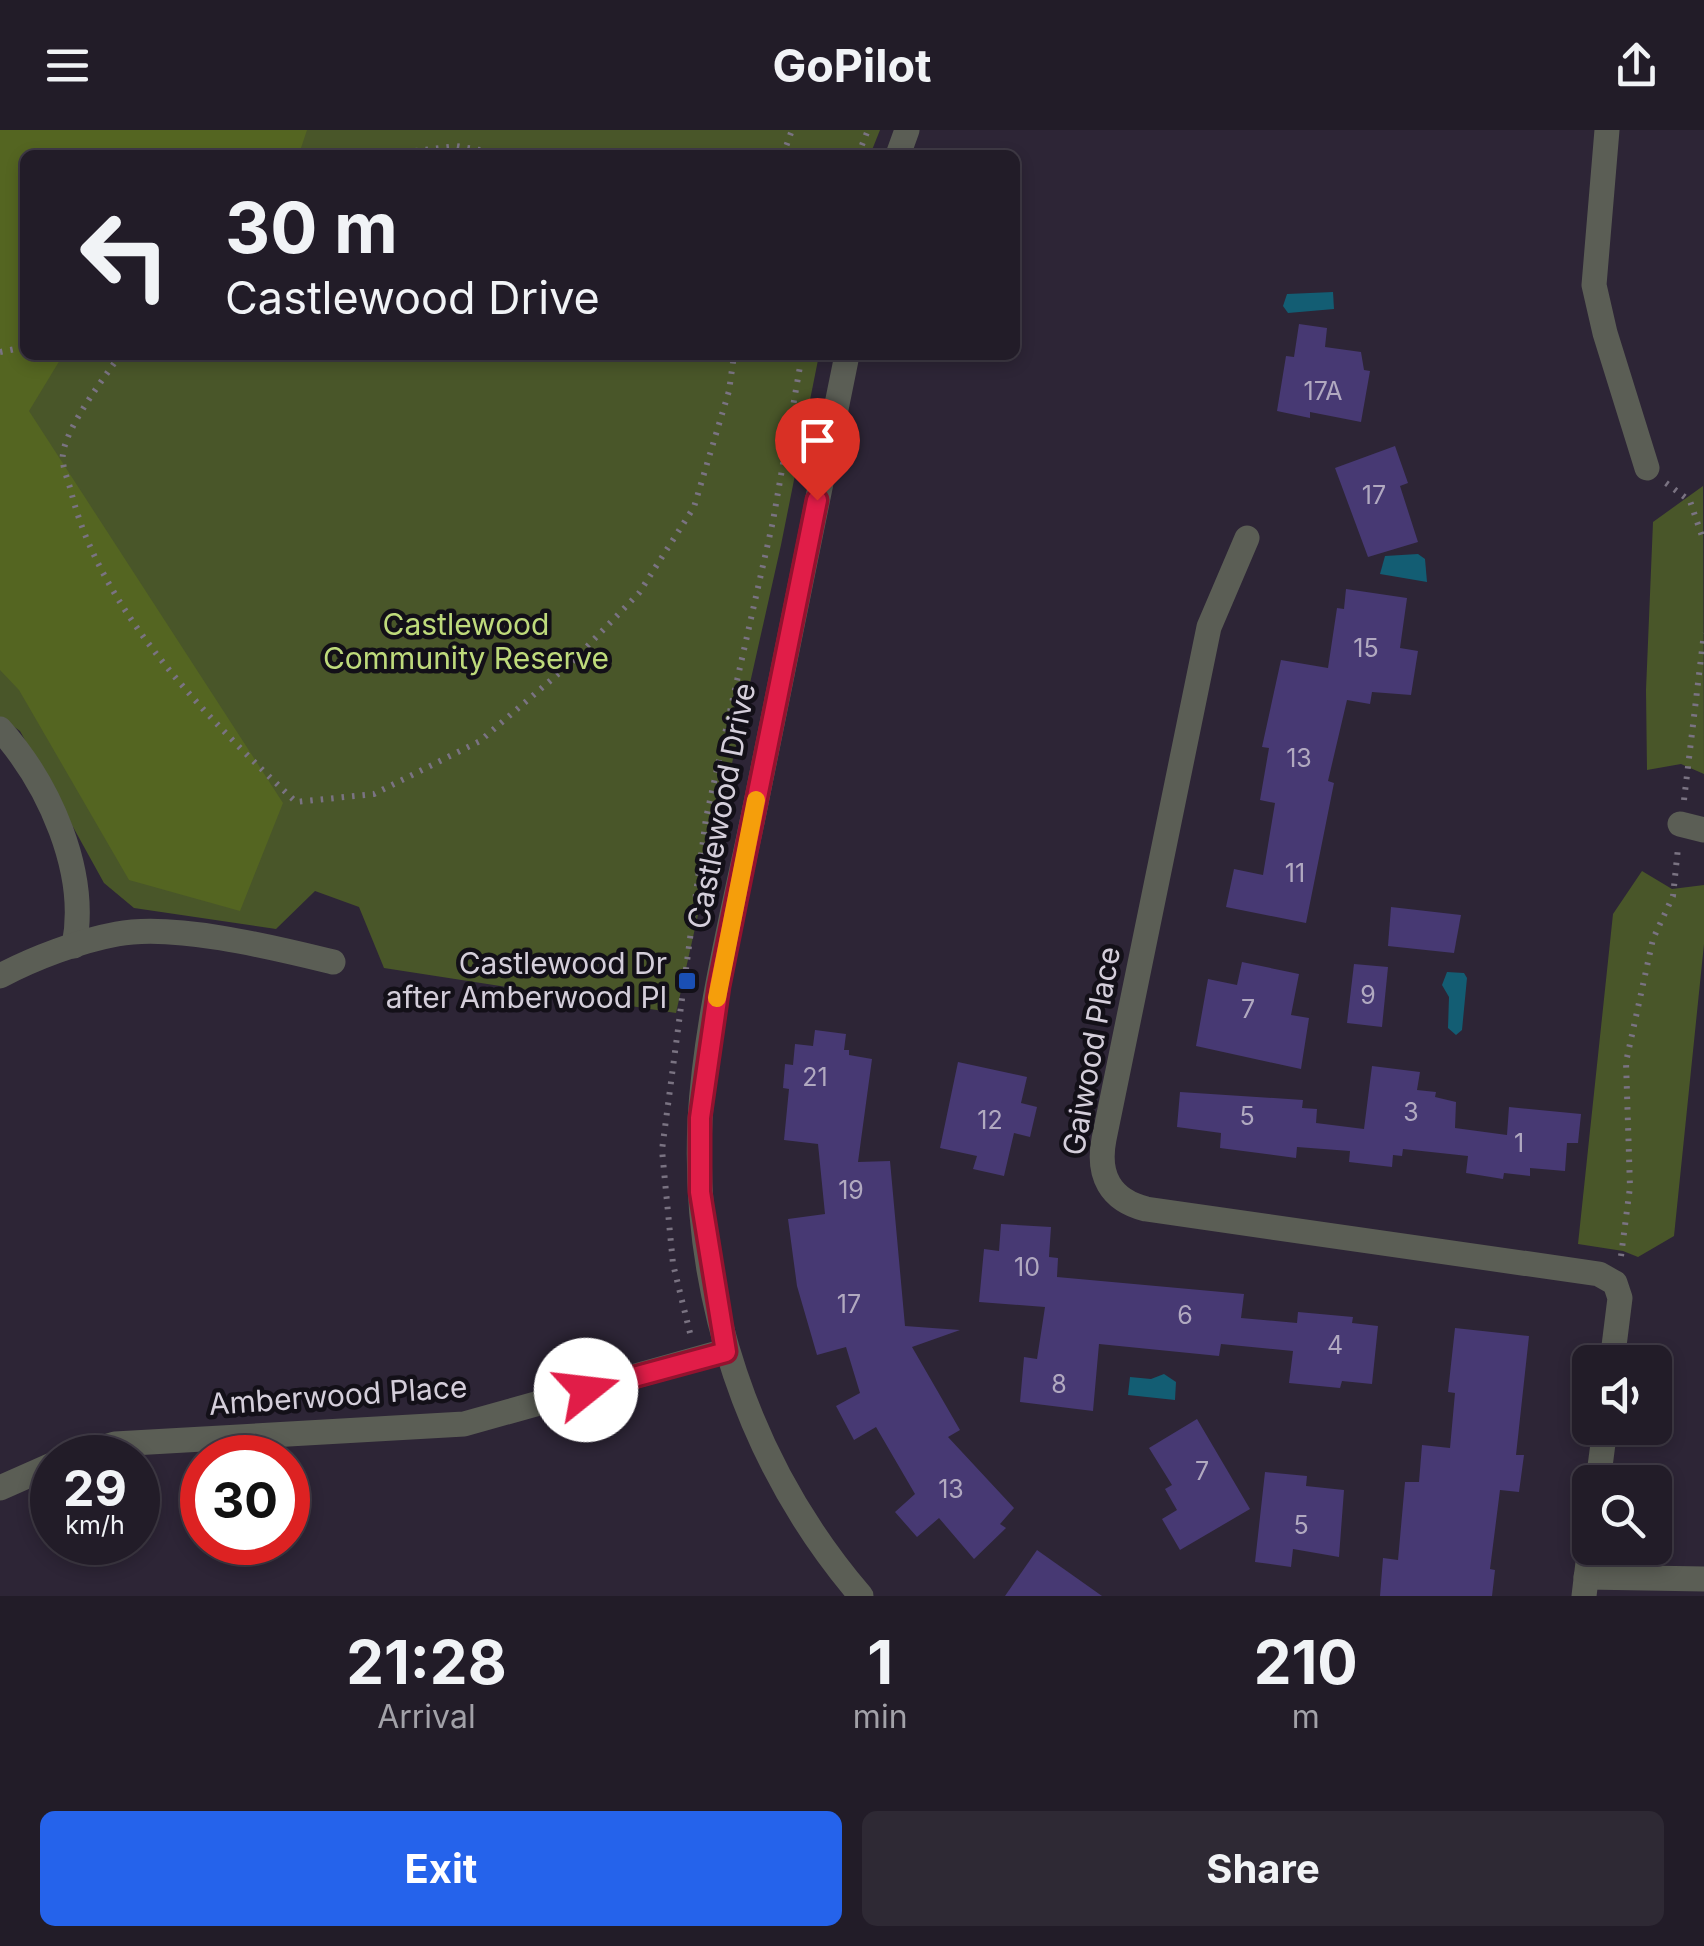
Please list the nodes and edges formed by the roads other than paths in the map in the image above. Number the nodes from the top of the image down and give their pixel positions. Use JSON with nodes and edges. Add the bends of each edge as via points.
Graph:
{"nodes":[{"id":1,"x":1607,"y":130,"type":"edge"},
{"id":2,"x":845,"y":360,"type":"edge"},
{"id":3,"x":1647,"y":468,"type":"road end"},
{"id":4,"x":1247,"y":538,"type":"dead end"},
{"id":5,"x":0,"y":730,"type":"edge"},
{"id":6,"x":74,"y":946,"type":"junction"},
{"id":7,"x":333,"y":962,"type":"dead end"},
{"id":8,"x":0,"y":976,"type":"edge"},
{"id":9,"x":1614,"y":1345,"type":"edge"},
{"id":10,"x":726,"y":1352,"type":"junction"},
{"id":11,"x":160,"y":1441,"type":"edge"},
{"id":12,"x":30,"y":1475,"type":"edge"},
{"id":13,"x":0,"y":1488,"type":"edge"},
{"id":14,"x":1704,"y":1579,"type":"edge"},
{"id":15,"x":1585,"y":1586,"type":"edge"},
{"id":16,"x":861,"y":1596,"type":"edge"}],
"edges":[{"from":1,"to":3,"type":"street","via":[[1594,285]]},
{"from":2,"to":10,"type":"street","name":"Castlewood Drive","via":[[719,986],[700,1118],[700,1192]]},
{"from":4,"to":9,"type":"street","name":"Gaiwood Place","via":[[1210,627],[1100,1156],[1108,1186],[1146,1209],[1599,1274],[1615,1283],[1620,1298]]},
{"from":5,"to":6,"type":"street","via":[[36,779],[72,868],[78,893]]},
{"from":6,"to":7,"type":"street","via":[[152,932]]},
{"from":6,"to":8,"type":"street"},
{"from":10,"to":11,"type":"street","name":"Amberwood Place","via":[[464,1424]]},
{"from":10,"to":16,"type":"street","name":"Castlewood Drive","via":[[753,1426],[791,1499]]},
{"from":12,"to":13,"type":"street"},
{"from":14,"to":15,"type":"street"}]}
